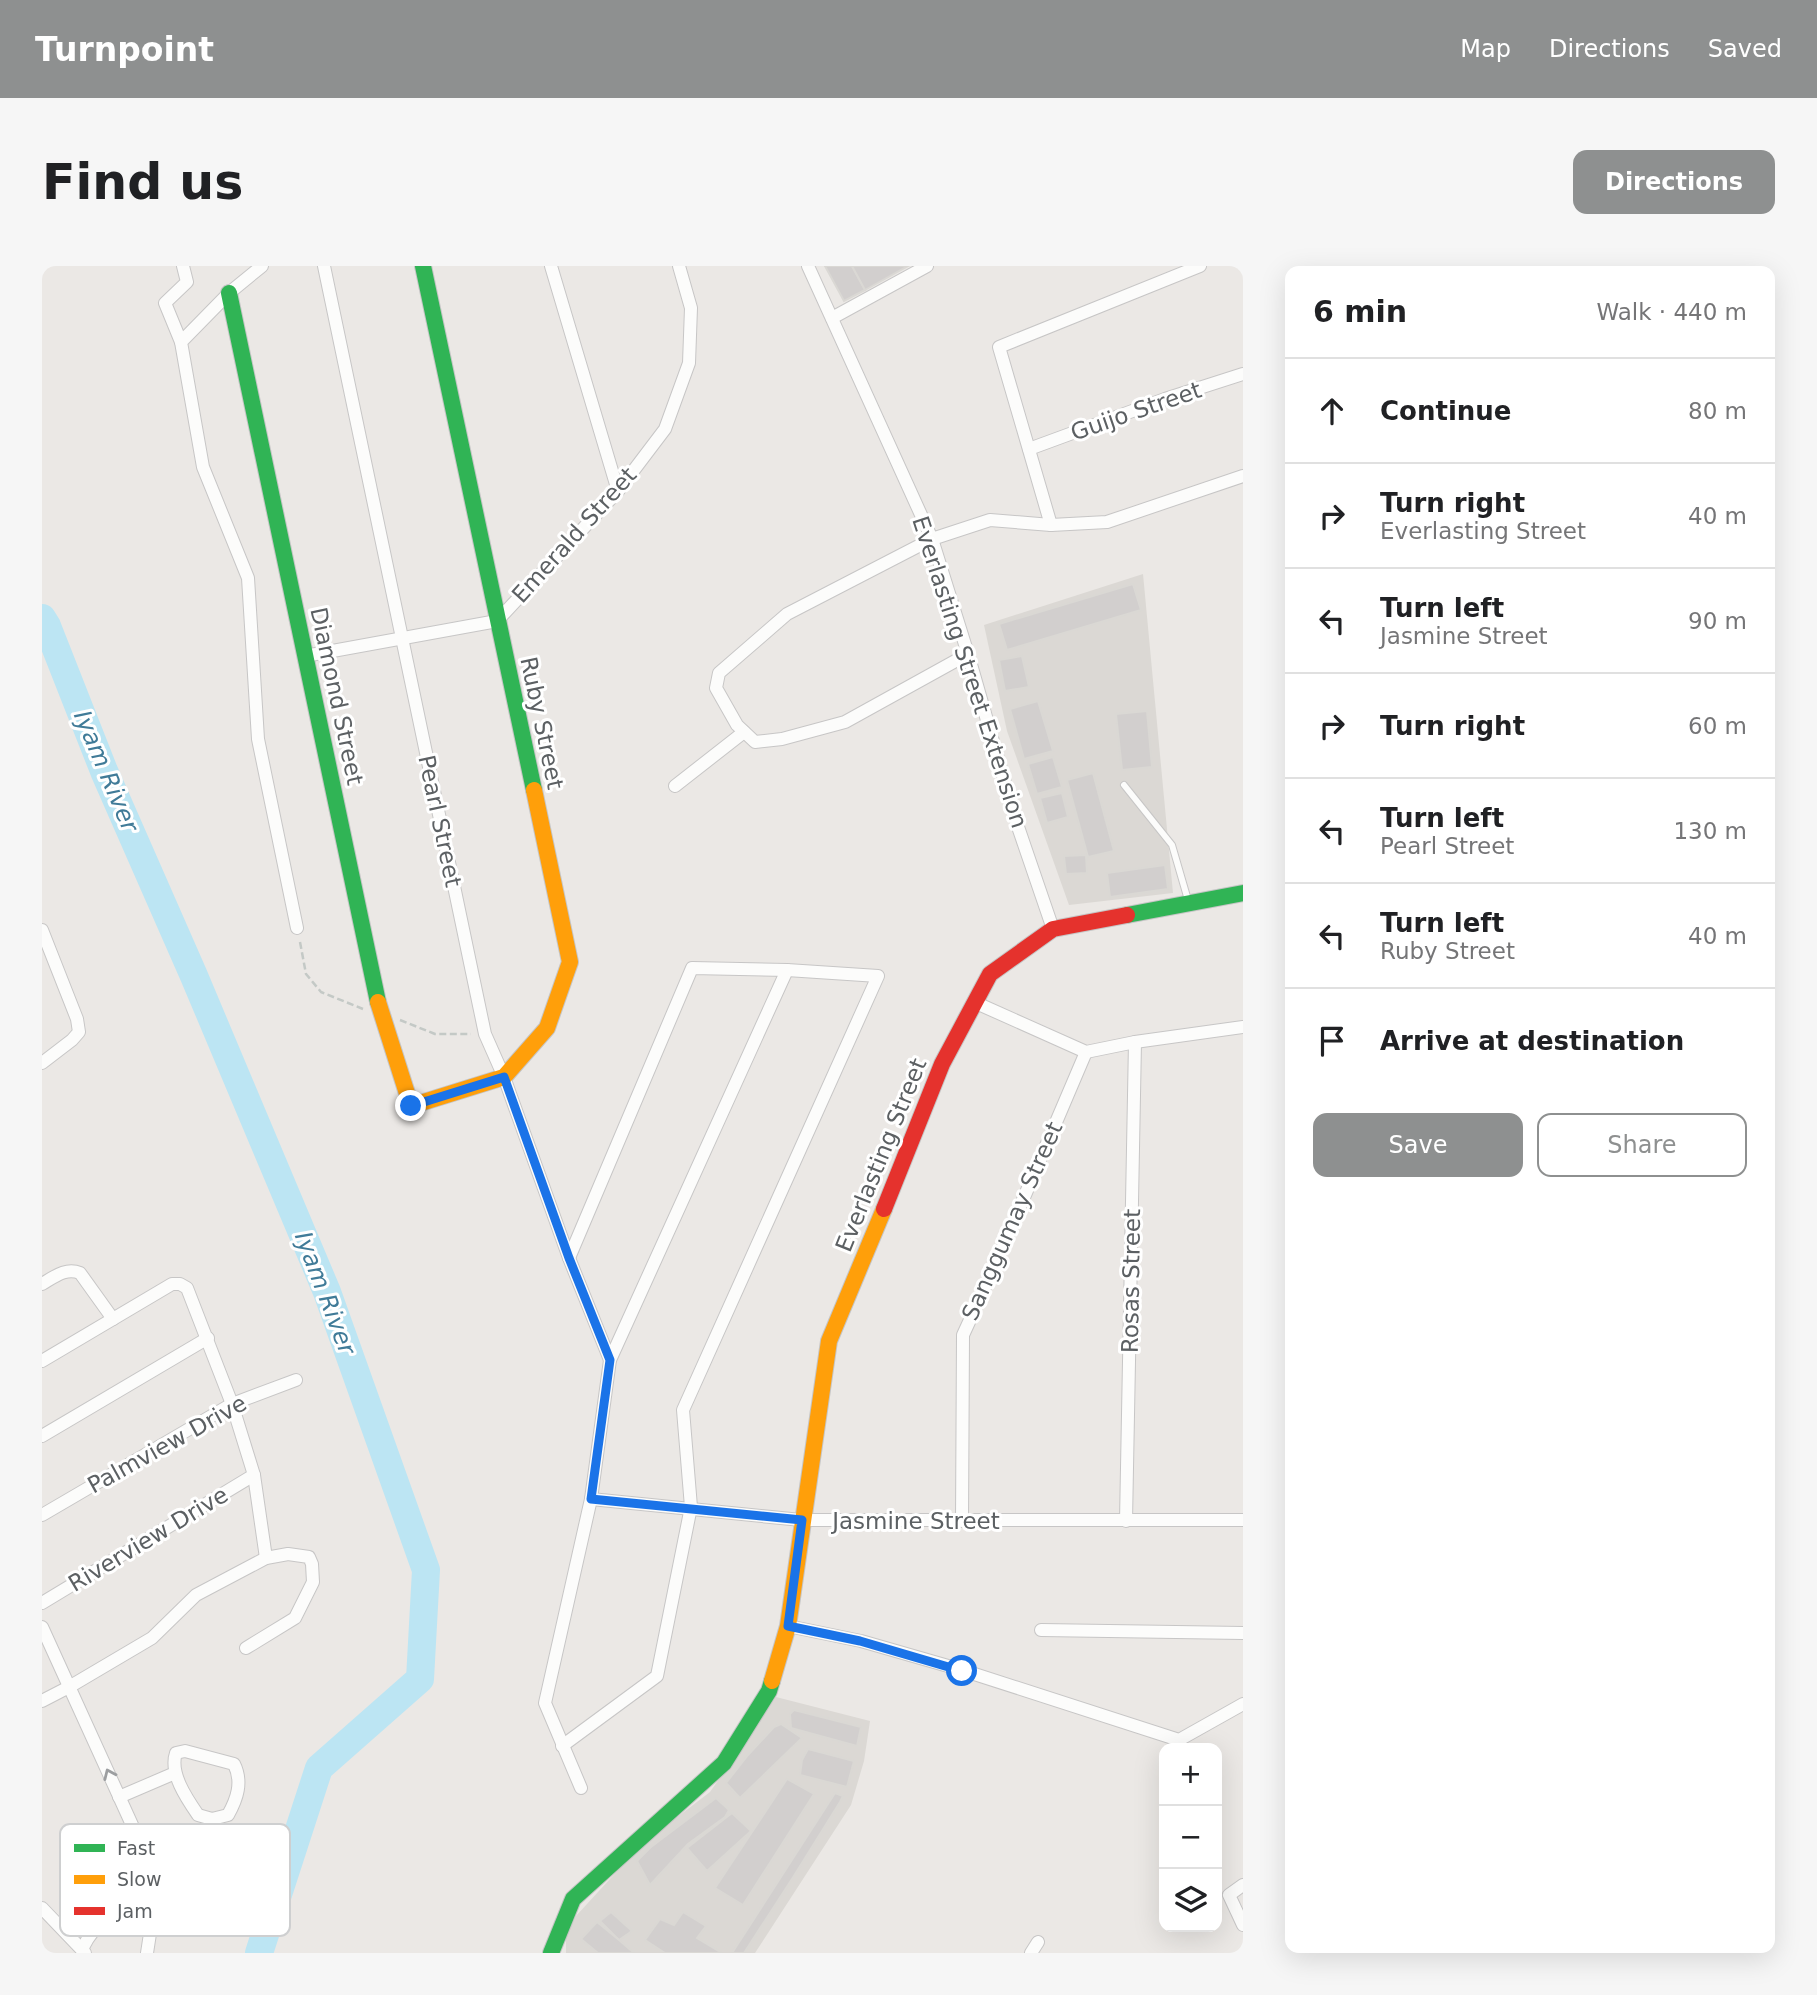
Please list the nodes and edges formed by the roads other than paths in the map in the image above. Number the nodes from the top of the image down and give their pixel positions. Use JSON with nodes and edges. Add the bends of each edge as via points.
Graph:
{"nodes":[{"id":1,"x":183,"y":266,"type":"edge"},
{"id":2,"x":262,"y":266,"type":"edge"},
{"id":3,"x":324,"y":266,"type":"edge"},
{"id":4,"x":423,"y":266,"type":"edge"},
{"id":5,"x":551,"y":266,"type":"edge"},
{"id":6,"x":679,"y":266,"type":"edge"},
{"id":7,"x":808,"y":266,"type":"edge"},
{"id":8,"x":927,"y":266,"type":"edge"},
{"id":9,"x":1200,"y":266,"type":"edge"},
{"id":10,"x":229,"y":293,"type":"junction"},
{"id":11,"x":832,"y":318,"type":"junction"},
{"id":12,"x":181,"y":342,"type":"junction"},
{"id":13,"x":1243,"y":374,"type":"edge"},
{"id":14,"x":1029,"y":449,"type":"junction"},
{"id":15,"x":1243,"y":476,"type":"edge"},
{"id":16,"x":618,"y":491,"type":"junction"},
{"id":17,"x":1051,"y":525,"type":"junction"},
{"id":18,"x":932,"y":539,"type":"junction"},
{"id":19,"x":496,"y":621,"type":"junction"},
{"id":20,"x":401,"y":640,"type":"junction"},
{"id":21,"x":968,"y":654,"type":"junction"},
{"id":22,"x":306,"y":656,"type":"junction"},
{"id":23,"x":744,"y":732,"type":"junction"},
{"id":24,"x":1124,"y":785,"type":"dead end"},
{"id":25,"x":675,"y":786,"type":"dead end"},
{"id":26,"x":1243,"y":892,"type":"edge"},
{"id":27,"x":1189,"y":901,"type":"junction"},
{"id":28,"x":298,"y":928,"type":"road end"},
{"id":29,"x":1053,"y":929,"type":"junction"},
{"id":30,"x":42,"y":930,"type":"edge"},
{"id":31,"x":787,"y":970,"type":"junction"},
{"id":32,"x":974,"y":1002,"type":"junction"},
{"id":33,"x":1243,"y":1027,"type":"edge"},
{"id":34,"x":1135,"y":1042,"type":"junction"},
{"id":35,"x":1086,"y":1052,"type":"junction"},
{"id":36,"x":42,"y":1063,"type":"edge"},
{"id":37,"x":504,"y":1077,"type":"junction"},
{"id":38,"x":569,"y":1258,"type":"junction"},
{"id":39,"x":42,"y":1284,"type":"edge"},
{"id":40,"x":113,"y":1319,"type":"junction"},
{"id":41,"x":208,"y":1338,"type":"junction"},
{"id":42,"x":610,"y":1360,"type":"junction"},
{"id":43,"x":42,"y":1361,"type":"edge"},
{"id":44,"x":296,"y":1380,"type":"dead end"},
{"id":45,"x":232,"y":1404,"type":"junction"},
{"id":46,"x":42,"y":1436,"type":"edge"},
{"id":47,"x":254,"y":1475,"type":"junction"},
{"id":48,"x":591,"y":1499,"type":"junction"},
{"id":49,"x":691,"y":1507,"type":"junction"},
{"id":50,"x":42,"y":1516,"type":"edge"},
{"id":51,"x":802,"y":1520,"type":"junction"},
{"id":52,"x":1243,"y":1520,"type":"edge"},
{"id":53,"x":962,"y":1521,"type":"junction"},
{"id":54,"x":1126,"y":1521,"type":"junction"},
{"id":55,"x":266,"y":1558,"type":"junction"},
{"id":56,"x":42,"y":1603,"type":"edge"},
{"id":57,"x":788,"y":1626,"type":"junction"},
{"id":58,"x":42,"y":1627,"type":"edge"},
{"id":59,"x":1041,"y":1630,"type":"dead end"},
{"id":60,"x":1243,"y":1633,"type":"edge"},
{"id":61,"x":246,"y":1648,"type":"dead end"},
{"id":62,"x":69,"y":1687,"type":"junction"},
{"id":63,"x":42,"y":1701,"type":"edge"},
{"id":64,"x":1243,"y":1704,"type":"edge"},
{"id":65,"x":562,"y":1746,"type":"junction"},
{"id":66,"x":175,"y":1773,"type":"junction"},
{"id":67,"x":581,"y":1788,"type":"dead end"},
{"id":68,"x":119,"y":1797,"type":"junction"},
{"id":69,"x":131,"y":1824,"type":"edge"},
{"id":70,"x":1243,"y":1885,"type":"edge"},
{"id":71,"x":42,"y":1908,"type":"edge"},
{"id":72,"x":1243,"y":1925,"type":"edge"},
{"id":73,"x":60,"y":1926,"type":"edge"},
{"id":74,"x":69,"y":1936,"type":"edge"},
{"id":75,"x":84,"y":1951,"type":"edge"},
{"id":76,"x":551,"y":1953,"type":"edge"}],
"edges":[{"from":1,"to":12,"type":"street","via":[[187,282],[165,303]]},
{"from":2,"to":10,"type":"street"},
{"from":3,"to":20,"type":"street","name":"Pearl Street"},
{"from":4,"to":19,"type":"street","name":"Ruby Street"},
{"from":5,"to":16,"type":"street"},
{"from":6,"to":16,"type":"street","name":"Emerald Street","via":[[691,308],[689,363],[665,429]]},
{"from":7,"to":11,"type":"street","name":"Everlasting Street Extension"},
{"from":8,"to":11,"type":"street"},
{"from":9,"to":14,"type":"street","via":[[999,348]]},
{"from":10,"to":12,"type":"street"},
{"from":10,"to":22,"type":"street","name":"Diamond Street"},
{"from":11,"to":18,"type":"street","name":"Everlasting Street Extension"},
{"from":12,"to":28,"type":"street","via":[[203,467],[248,578],[258,739]]},
{"from":13,"to":14,"type":"street","name":"Guijo Street"},
{"from":14,"to":17,"type":"street"},
{"from":15,"to":17,"type":"street","via":[[1107,522]]},
{"from":16,"to":19,"type":"street","name":"Emerald Street"},
{"from":17,"to":18,"type":"street","via":[[990,520]]},
{"from":18,"to":21,"type":"street","name":"Everlasting Street Extension"},
{"from":18,"to":23,"type":"street","via":[[787,614],[719,673],[716,688]]},
{"from":19,"to":20,"type":"street","name":"Emerald Street"},
{"from":19,"to":37,"type":"street","name":"Ruby Street","via":[[570,962],[547,1028]]},
{"from":20,"to":22,"type":"street","name":"Emerald Street"},
{"from":20,"to":37,"type":"street","name":"Pearl Street","via":[[485,1034]]},
{"from":21,"to":23,"type":"street","via":[[845,722],[755,742]]},
{"from":21,"to":29,"type":"street","name":"Everlasting Street Extension","via":[[1015,818]]},
{"from":22,"to":37,"type":"street","name":"Diamond Street","via":[[381,1015],[411,1106]]},
{"from":23,"to":25,"type":"street"},
{"from":24,"to":27,"type":"lane","via":[[1172,845]]},
{"from":26,"to":27,"type":"street","name":"Everlasting Street"},
{"from":27,"to":29,"type":"street","name":"Everlasting Street"},
{"from":29,"to":32,"type":"street","name":"Everlasting Street","via":[[990,974]]},
{"from":30,"to":36,"type":"street","via":[[79,1032]]},
{"from":31,"to":38,"type":"street","via":[[692,968]]},
{"from":31,"to":42,"type":"street"},
{"from":31,"to":49,"type":"street","via":[[878,975],[683,1410]]},
{"from":32,"to":35,"type":"street"},
{"from":32,"to":51,"type":"street","name":"Everlasting Street","via":[[942,1064],[828,1340]]},
{"from":33,"to":34,"type":"street"},
{"from":34,"to":35,"type":"street"},
{"from":34,"to":54,"type":"street","name":"Rosas Street"},
{"from":35,"to":53,"type":"street","name":"Sanggumay Street","via":[[962,1335]]},
{"from":37,"to":38,"type":"street","name":"Pearl Street"},
{"from":38,"to":42,"type":"street","name":"Pearl Street"},
{"from":39,"to":40,"type":"street","via":[[65,1272],[80,1273]]},
{"from":40,"to":41,"type":"street","via":[[172,1284],[180,1284],[187,1288]]},
{"from":40,"to":43,"type":"street"},
{"from":41,"to":45,"type":"street"},
{"from":41,"to":46,"type":"street"},
{"from":42,"to":48,"type":"street"},
{"from":44,"to":45,"type":"street","name":"Palmview Drive"},
{"from":45,"to":47,"type":"street"},
{"from":45,"to":50,"type":"street","name":"Palmview Drive"},
{"from":47,"to":55,"type":"street"},
{"from":47,"to":56,"type":"street","name":"Riverview Drive"},
{"from":48,"to":49,"type":"street","name":"Jasmine Street"},
{"from":48,"to":65,"type":"street","via":[[545,1703]]},
{"from":49,"to":51,"type":"street","name":"Jasmine Street"},
{"from":49,"to":65,"type":"street","via":[[657,1676]]},
{"from":51,"to":53,"type":"street","name":"Jasmine Street"},
{"from":51,"to":57,"type":"street","name":"Everlasting Street"},
{"from":52,"to":54,"type":"street","name":"Jasmine Street"},
{"from":53,"to":54,"type":"street","name":"Jasmine Street"},
{"from":55,"to":61,"type":"street","via":[[309,1557],[313,1582],[295,1618]]},
{"from":55,"to":62,"type":"street","via":[[196,1595],[152,1639]]},
{"from":57,"to":64,"type":"street","via":[[873,1644],[1179,1740]]},
{"from":57,"to":76,"type":"street","name":"Everlasting Street","via":[[769,1691],[724,1763],[573,1899]]},
{"from":58,"to":62,"type":"street"},
{"from":59,"to":60,"type":"street"},
{"from":62,"to":63,"type":"street"},
{"from":68,"to":62,"type":"street","one_way":true},
{"from":65,"to":67,"type":"street"},
{"from":66,"to":66,"type":"street","via":[[198,1815],[212,1819],[228,1815],[237,1799],[239,1773],[234,1764],[185,1751],[176,1754]]},
{"from":66,"to":68,"type":"street"},
{"from":68,"to":69,"type":"street"},
{"from":70,"to":72,"type":"street","via":[[1229,1895]]},
{"from":71,"to":73,"type":"street"},
{"from":74,"to":75,"type":"street"}]}
